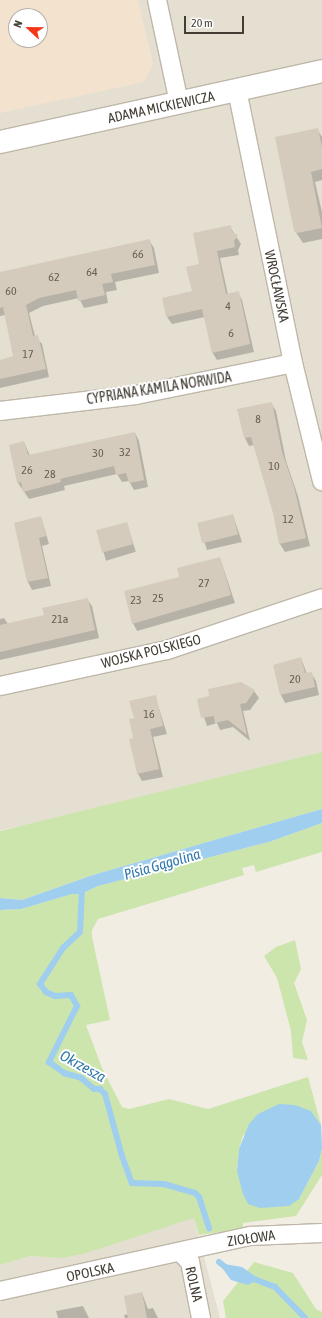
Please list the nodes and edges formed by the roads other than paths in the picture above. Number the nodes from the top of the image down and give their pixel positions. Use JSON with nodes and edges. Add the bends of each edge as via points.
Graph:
{"nodes":[{"id":1,"x":157,"y":0,"type":"edge"},
{"id":2,"x":322,"y":71,"type":"edge"},
{"id":3,"x":237,"y":90,"type":"junction"},
{"id":4,"x":179,"y":103,"type":"junction"},
{"id":5,"x":0,"y":142,"type":"edge"},
{"id":6,"x":293,"y":363,"type":"junction"},
{"id":7,"x":0,"y":411,"type":"edge"},
{"id":8,"x":322,"y":481,"type":"edge"},
{"id":9,"x":322,"y":598,"type":"edge"},
{"id":10,"x":0,"y":686,"type":"edge"},
{"id":11,"x":322,"y":1233,"type":"edge"},
{"id":12,"x":180,"y":1253,"type":"junction"},
{"id":13,"x":0,"y":1291,"type":"edge"},
{"id":14,"x":202,"y":1318,"type":"edge"}],
"edges":[{"from":1,"to":4,"type":"street"},
{"from":2,"to":3,"type":"street","name":"ADAMA MICKIEWICZA"},
{"from":3,"to":4,"type":"street","name":"ADAMA MICKIEWICZA"},
{"from":3,"to":6,"type":"street","name":"WROCŁAWSKA"},
{"from":4,"to":5,"type":"street","name":"ADAMA MICKIEWICZA"},
{"from":6,"to":7,"type":"street","name":"CYPRIANA KAMILA NORWIDA","via":[[136,395]]},
{"from":6,"to":8,"type":"street","name":"WROCŁAWSKA"},
{"from":9,"to":10,"type":"street","name":"WOJSKA POLSKIEGO","via":[[168,650]]},
{"from":11,"to":12,"type":"street","name":"ZIOŁOWA","via":[[251,1236]]},
{"from":12,"to":13,"type":"street","name":"OPOLSKA"},
{"from":12,"to":14,"type":"street","name":"ROLNA","via":[[190,1262]]}]}
